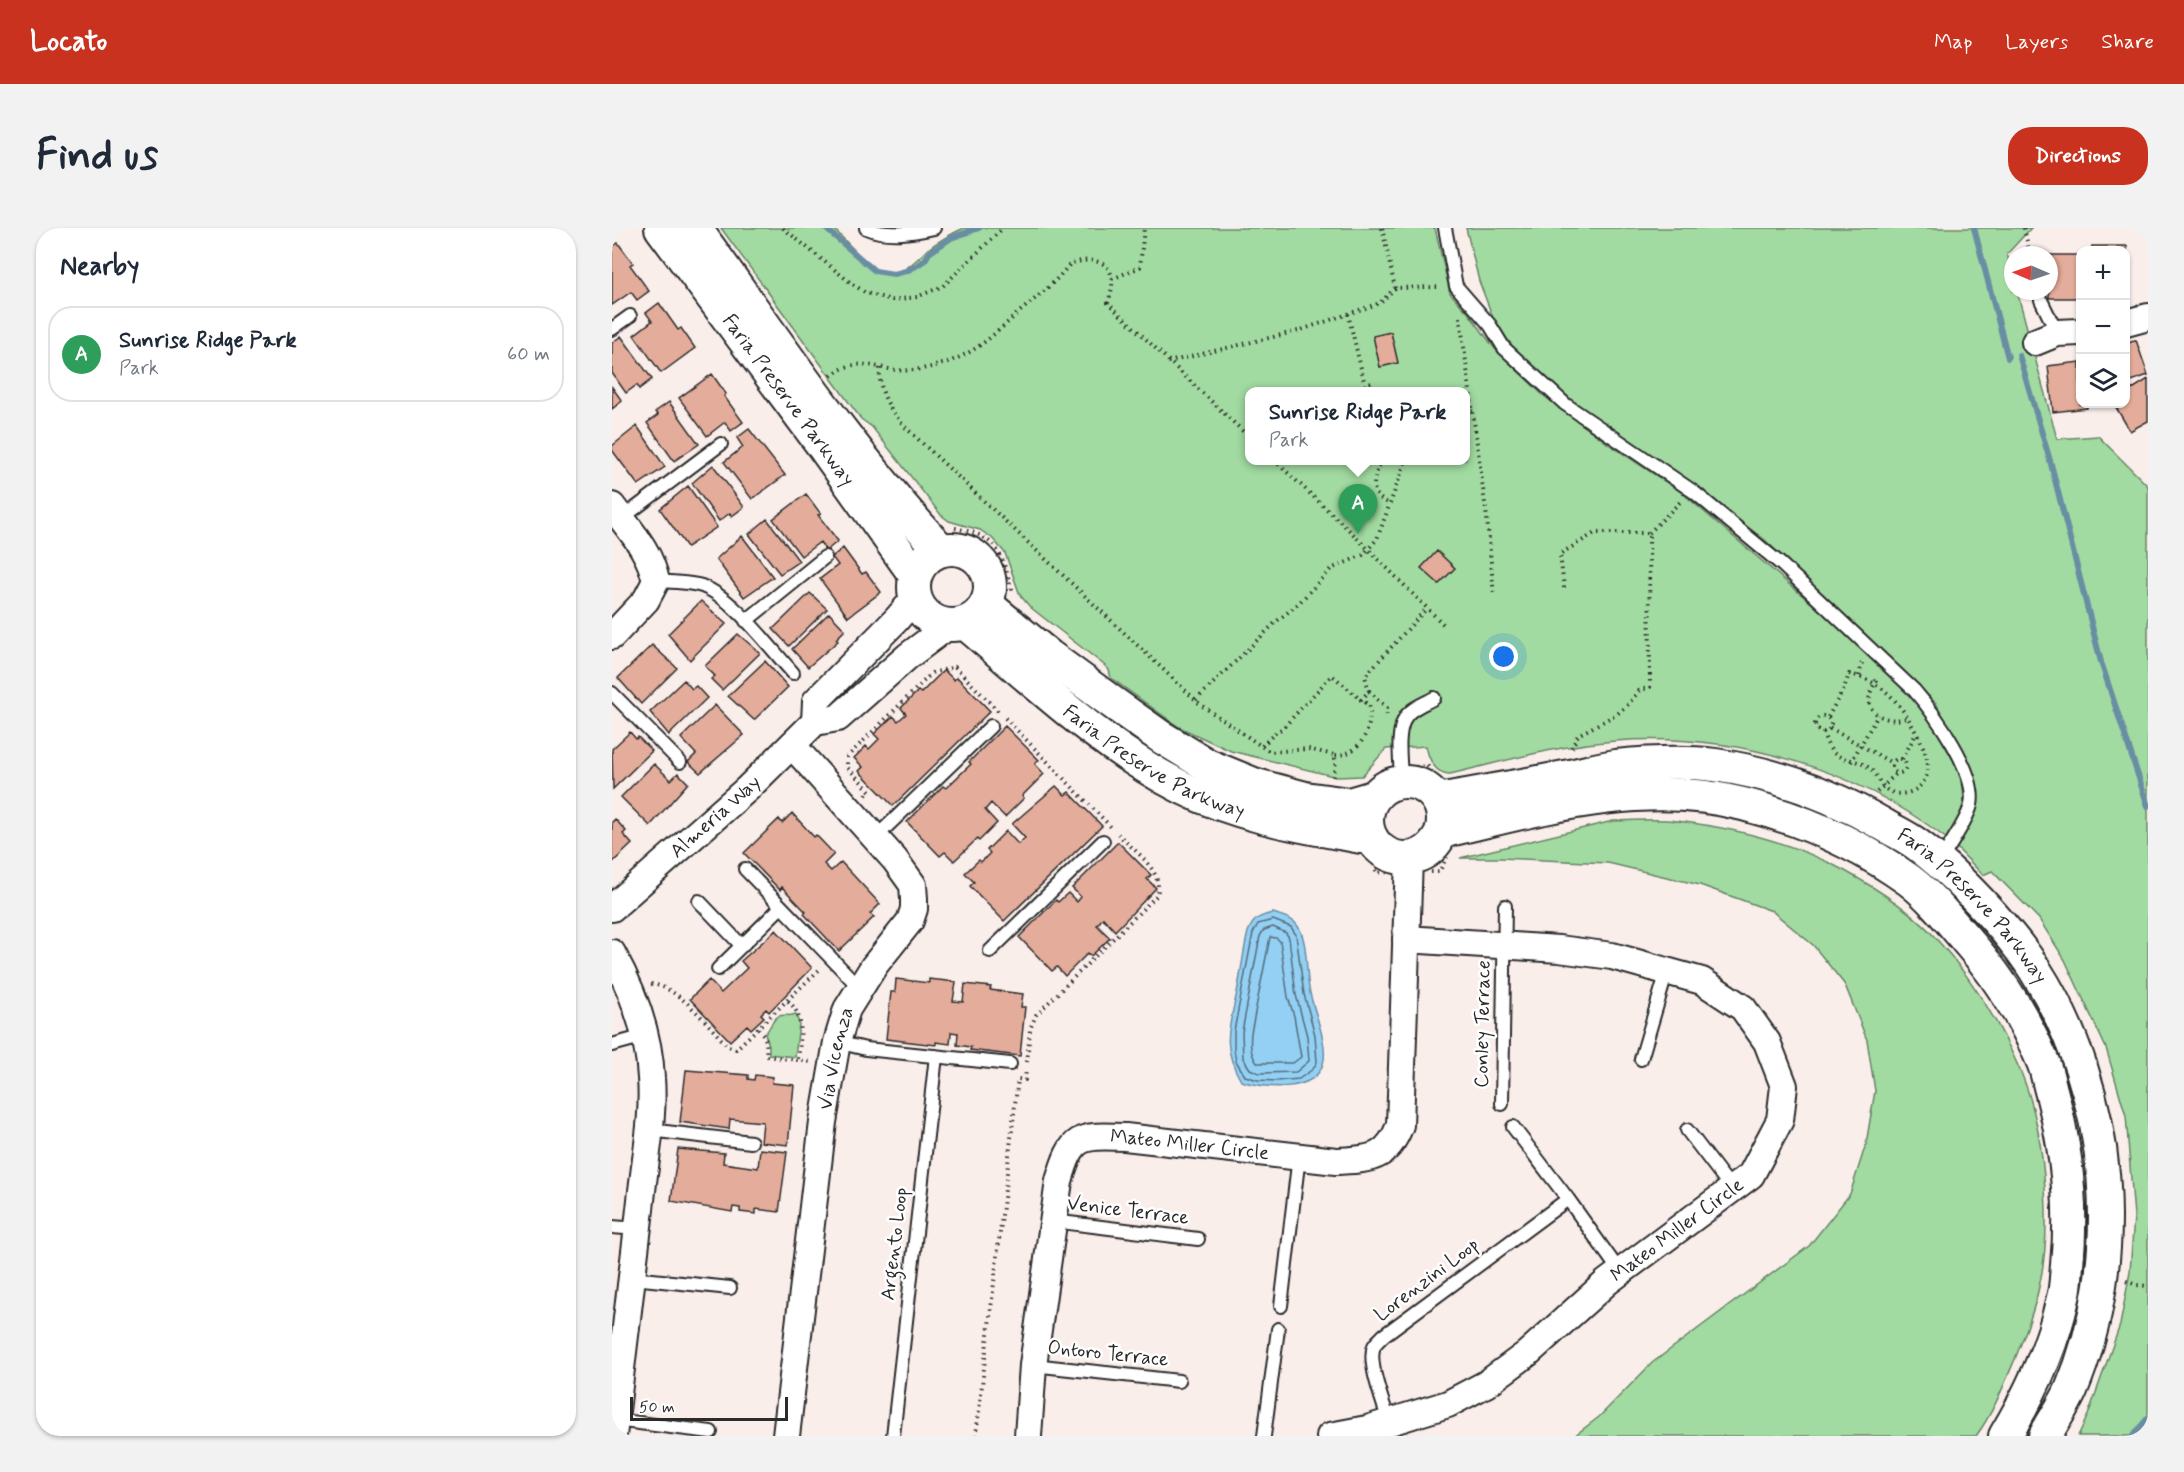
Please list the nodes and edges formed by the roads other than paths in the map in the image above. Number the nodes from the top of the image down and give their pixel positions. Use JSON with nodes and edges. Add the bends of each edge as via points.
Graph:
{"nodes":[{"id":1,"x":661,"y":228,"type":"edge"},
{"id":2,"x":695,"y":228,"type":"edge"},
{"id":3,"x":866,"y":228,"type":"edge"},
{"id":4,"x":934,"y":228,"type":"edge"},
{"id":5,"x":1445,"y":228,"type":"edge"},
{"id":6,"x":899,"y":230,"type":"edge"},
{"id":7,"x":2041,"y":300,"type":"dead end"},
{"id":8,"x":630,"y":316,"type":"dead end"},
{"id":9,"x":2148,"y":317,"type":"edge"},
{"id":10,"x":2130,"y":322,"type":"edge"},
{"id":11,"x":612,"y":329,"type":"edge"},
{"id":12,"x":2057,"y":336,"type":"edge"},
{"id":13,"x":721,"y":444,"type":"dead end"},
{"id":14,"x":617,"y":512,"type":"edge"},
{"id":15,"x":946,"y":539,"type":"junction"},
{"id":16,"x":825,"y":557,"type":"dead end"},
{"id":17,"x":656,"y":581,"type":"junction"},
{"id":18,"x":915,"y":586,"type":"junction"},
{"id":19,"x":979,"y":613,"type":"junction"},
{"id":20,"x":746,"y":621,"type":"junction"},
{"id":21,"x":612,"y":636,"type":"edge"},
{"id":22,"x":793,"y":673,"type":"dead end"},
{"id":23,"x":612,"y":693,"type":"edge"},
{"id":24,"x":1434,"y":699,"type":"dead end"},
{"id":25,"x":815,"y":722,"type":"junction"},
{"id":26,"x":991,"y":726,"type":"dead end"},
{"id":27,"x":792,"y":745,"type":"junction"},
{"id":28,"x":680,"y":762,"type":"dead end"},
{"id":29,"x":1401,"y":782,"type":"junction"},
{"id":30,"x":1373,"y":798,"type":"junction"},
{"id":31,"x":1438,"y":800,"type":"junction"},
{"id":32,"x":1441,"y":832,"type":"junction"},
{"id":33,"x":875,"y":838,"type":"junction"},
{"id":34,"x":1372,"y":839,"type":"junction"},
{"id":35,"x":1103,"y":841,"type":"dead end"},
{"id":36,"x":1409,"y":858,"type":"junction"},
{"id":37,"x":1938,"y":864,"type":"junction"},
{"id":38,"x":745,"y":869,"type":"dead end"},
{"id":39,"x":699,"y":901,"type":"dead end"},
{"id":40,"x":1505,"y":906,"type":"dead end"},
{"id":41,"x":612,"y":908,"type":"edge"},
{"id":42,"x":781,"y":908,"type":"junction"},
{"id":43,"x":1406,"y":939,"type":"junction"},
{"id":44,"x":1504,"y":945,"type":"junction"},
{"id":45,"x":742,"y":946,"type":"junction"},
{"id":46,"x":990,"y":951,"type":"dead end"},
{"id":47,"x":612,"y":953,"type":"edge"},
{"id":48,"x":718,"y":969,"type":"dead end"},
{"id":49,"x":1667,"y":971,"type":"junction"},
{"id":50,"x":860,"y":988,"type":"junction"},
{"id":51,"x":645,"y":1036,"type":"junction"},
{"id":52,"x":612,"y":1045,"type":"edge"},
{"id":53,"x":834,"y":1053,"type":"junction"},
{"id":54,"x":936,"y":1056,"type":"junction"},
{"id":55,"x":1641,"y":1059,"type":"dead end"},
{"id":56,"x":1010,"y":1064,"type":"dead end"},
{"id":57,"x":1502,"y":1104,"type":"dead end"},
{"id":58,"x":1513,"y":1127,"type":"dead end"},
{"id":59,"x":649,"y":1130,"type":"junction"},
{"id":60,"x":1687,"y":1130,"type":"dead end"},
{"id":61,"x":751,"y":1142,"type":"dead end"},
{"id":62,"x":1299,"y":1156,"type":"junction"},
{"id":63,"x":1732,"y":1189,"type":"junction"},
{"id":64,"x":1568,"y":1199,"type":"junction"},
{"id":65,"x":1053,"y":1221,"type":"junction"},
{"id":66,"x":612,"y":1227,"type":"edge"},
{"id":67,"x":638,"y":1229,"type":"junction"},
{"id":68,"x":1198,"y":1239,"type":"dead end"},
{"id":69,"x":1620,"y":1272,"type":"junction"},
{"id":70,"x":633,"y":1278,"type":"junction"},
{"id":71,"x":730,"y":1288,"type":"dead end"},
{"id":72,"x":1281,"y":1306,"type":"dead end"},
{"id":73,"x":1278,"y":1329,"type":"dead end"},
{"id":74,"x":1033,"y":1365,"type":"junction"},
{"id":75,"x":616,"y":1374,"type":"edge"},
{"id":76,"x":1179,"y":1382,"type":"dead end"},
{"id":77,"x":1389,"y":1422,"type":"junction"},
{"id":78,"x":614,"y":1428,"type":"edge"},
{"id":79,"x":711,"y":1432,"type":"dead end"},
{"id":80,"x":786,"y":1436,"type":"edge"},
{"id":81,"x":893,"y":1436,"type":"edge"},
{"id":82,"x":1028,"y":1436,"type":"edge"},
{"id":83,"x":1264,"y":1436,"type":"edge"},
{"id":84,"x":1330,"y":1436,"type":"edge"},
{"id":85,"x":2005,"y":1436,"type":"edge"},
{"id":86,"x":2045,"y":1436,"type":"edge"}],
"edges":[{"from":1,"to":18,"type":"street","name":"Faria Preserve Parkway","via":[[827,452]]},
{"from":2,"to":15,"type":"street","name":"Faria Preserve Parkway","via":[[850,443],[902,508]]},
{"from":3,"to":6,"type":"lane","via":[[874,232]]},
{"from":4,"to":6,"type":"lane","via":[[910,234]]},
{"from":5,"to":37,"type":"lane","via":[[1456,286],[1490,325],[1504,348],[1565,404],[1692,491],[1782,565],[1933,711],[1958,753],[1971,787],[1971,806]]},
{"from":7,"to":12,"type":"lane"},
{"from":8,"to":11,"type":"lane"},
{"from":9,"to":10,"type":"street"},
{"from":13,"to":14,"type":"lane"},
{"from":14,"to":17,"type":"street","via":[[645,548]]},
{"from":15,"to":18,"type":"street","via":[[921,564]]},
{"from":15,"to":19,"type":"street","via":[[953,549],[976,558],[984,567],[990,592]]},
{"from":16,"to":20,"type":"lane"},
{"from":17,"to":20,"type":"lane","via":[[699,585],[718,594]]},
{"from":17,"to":21,"type":"street","via":[[646,600]]},
{"from":18,"to":19,"type":"street","name":"Faria Preserve Parkway","via":[[920,608],[937,623]]},
{"from":18,"to":25,"type":"street","via":[[896,620],[816,701]]},
{"from":19,"to":25,"type":"street","name":"Almeria Way","via":[[908,656],[838,718]]},
{"from":19,"to":30,"type":"street","name":"Faria Preserve Parkway","via":[[1208,765],[1256,785],[1305,798],[1349,804]]},
{"from":19,"to":34,"type":"street","name":"Faria Preserve Parkway","via":[[1094,731],[1135,761],[1184,789],[1232,808],[1281,823]]},
{"from":20,"to":22,"type":"lane"},
{"from":23,"to":28,"type":"lane"},
{"from":24,"to":29,"type":"lane","via":[[1414,708],[1404,719]]},
{"from":25,"to":27,"type":"street","name":"Almeria Way"},
{"from":26,"to":33,"type":"lane"},
{"from":27,"to":33,"type":"street","name":"Via Vicenza"},
{"from":27,"to":41,"type":"street","name":"Almeria Way"},
{"from":29,"to":30,"type":"street","via":[[1390,784]]},
{"from":29,"to":31,"type":"street","via":[[1426,788]]},
{"from":30,"to":34,"type":"street","via":[[1367,818]]},
{"from":31,"to":32,"type":"street","via":[[1443,821]]},
{"from":31,"to":37,"type":"street","name":"Faria Preserve Parkway","via":[[1614,766],[1714,765],[1811,789],[1914,843]]},
{"from":32,"to":36,"type":"street","via":[[1428,850]]},
{"from":32,"to":85,"type":"street","name":"Faria Preserve Parkway","via":[[1611,795],[1680,795],[1741,804],[1855,846],[1911,882],[1950,920],[1987,962],[2043,1064],[2069,1180],[2070,1239],[2064,1296],[2032,1389]]},
{"from":33,"to":50,"type":"street","name":"Via Vicenza","via":[[913,885],[914,909],[910,921]]},
{"from":34,"to":36,"type":"street","via":[[1388,854]]},
{"from":35,"to":46,"type":"lane"},
{"from":36,"to":43,"type":"street","name":"Mateo Miller Circle"},
{"from":37,"to":86,"type":"street","name":"Faria Preserve Parkway","via":[[1999,923],[2034,970],[2063,1023],[2083,1075],[2100,1148],[2106,1213],[2100,1284],[2088,1339],[2070,1392]]},
{"from":38,"to":42,"type":"lane"},
{"from":39,"to":45,"type":"lane"},
{"from":40,"to":44,"type":"lane","name":"Conley Terrace"},
{"from":42,"to":45,"type":"lane"},
{"from":42,"to":50,"type":"lane"},
{"from":43,"to":44,"type":"street","name":"Mateo Miller Circle"},
{"from":43,"to":62,"type":"street","name":"Mateo Miller Circle","via":[[1400,1125],[1394,1140],[1383,1153],[1368,1159],[1336,1161]]},
{"from":44,"to":49,"type":"street","name":"Mateo Miller Circle","via":[[1612,956]]},
{"from":44,"to":57,"type":"lane","name":"Conley Terrace"},
{"from":45,"to":48,"type":"lane"},
{"from":47,"to":51,"type":"street","via":[[629,987]]},
{"from":49,"to":55,"type":"lane"},
{"from":49,"to":63,"type":"street","name":"Mateo Miller Circle","via":[[1702,981],[1743,1008],[1767,1042],[1784,1086],[1780,1120],[1751,1175]]},
{"from":50,"to":53,"type":"street","name":"Via Vicenza","via":[[847,1010]]},
{"from":51,"to":52,"type":"lane"},
{"from":51,"to":59,"type":"street","via":[[651,1079]]},
{"from":53,"to":54,"type":"lane","via":[[866,1048]]},
{"from":53,"to":80,"type":"street","name":"Via Vicenza"},
{"from":54,"to":56,"type":"lane"},
{"from":54,"to":81,"type":"lane","name":"Argento Loop"},
{"from":58,"to":64,"type":"lane"},
{"from":59,"to":61,"type":"lane"},
{"from":59,"to":67,"type":"street"},
{"from":60,"to":63,"type":"lane"},
{"from":62,"to":65,"type":"street","name":"Mateo Miller Circle","via":[[1125,1137],[1081,1139],[1066,1157]]},
{"from":62,"to":72,"type":"lane"},
{"from":63,"to":69,"type":"street","name":"Mateo Miller Circle"},
{"from":64,"to":69,"type":"lane"},
{"from":64,"to":77,"type":"lane","name":"Lorenzini Loop","via":[[1375,1345],[1373,1359]]},
{"from":65,"to":68,"type":"lane","name":"Venice Terrace"},
{"from":65,"to":74,"type":"street","name":"Mateo Miller Circle"},
{"from":66,"to":67,"type":"lane"},
{"from":67,"to":70,"type":"street"},
{"from":69,"to":77,"type":"street","name":"Mateo Miller Circle","via":[[1528,1353],[1486,1384],[1448,1404]]},
{"from":70,"to":71,"type":"lane"},
{"from":70,"to":75,"type":"street"},
{"from":73,"to":83,"type":"lane"},
{"from":74,"to":76,"type":"lane","name":"Ontoro Terrace"},
{"from":74,"to":82,"type":"street","name":"Mateo Miller Circle"},
{"from":75,"to":78,"type":"street"},
{"from":77,"to":84,"type":"street","name":"Mateo Miller Circle"},
{"from":78,"to":79,"type":"lane"}]}
